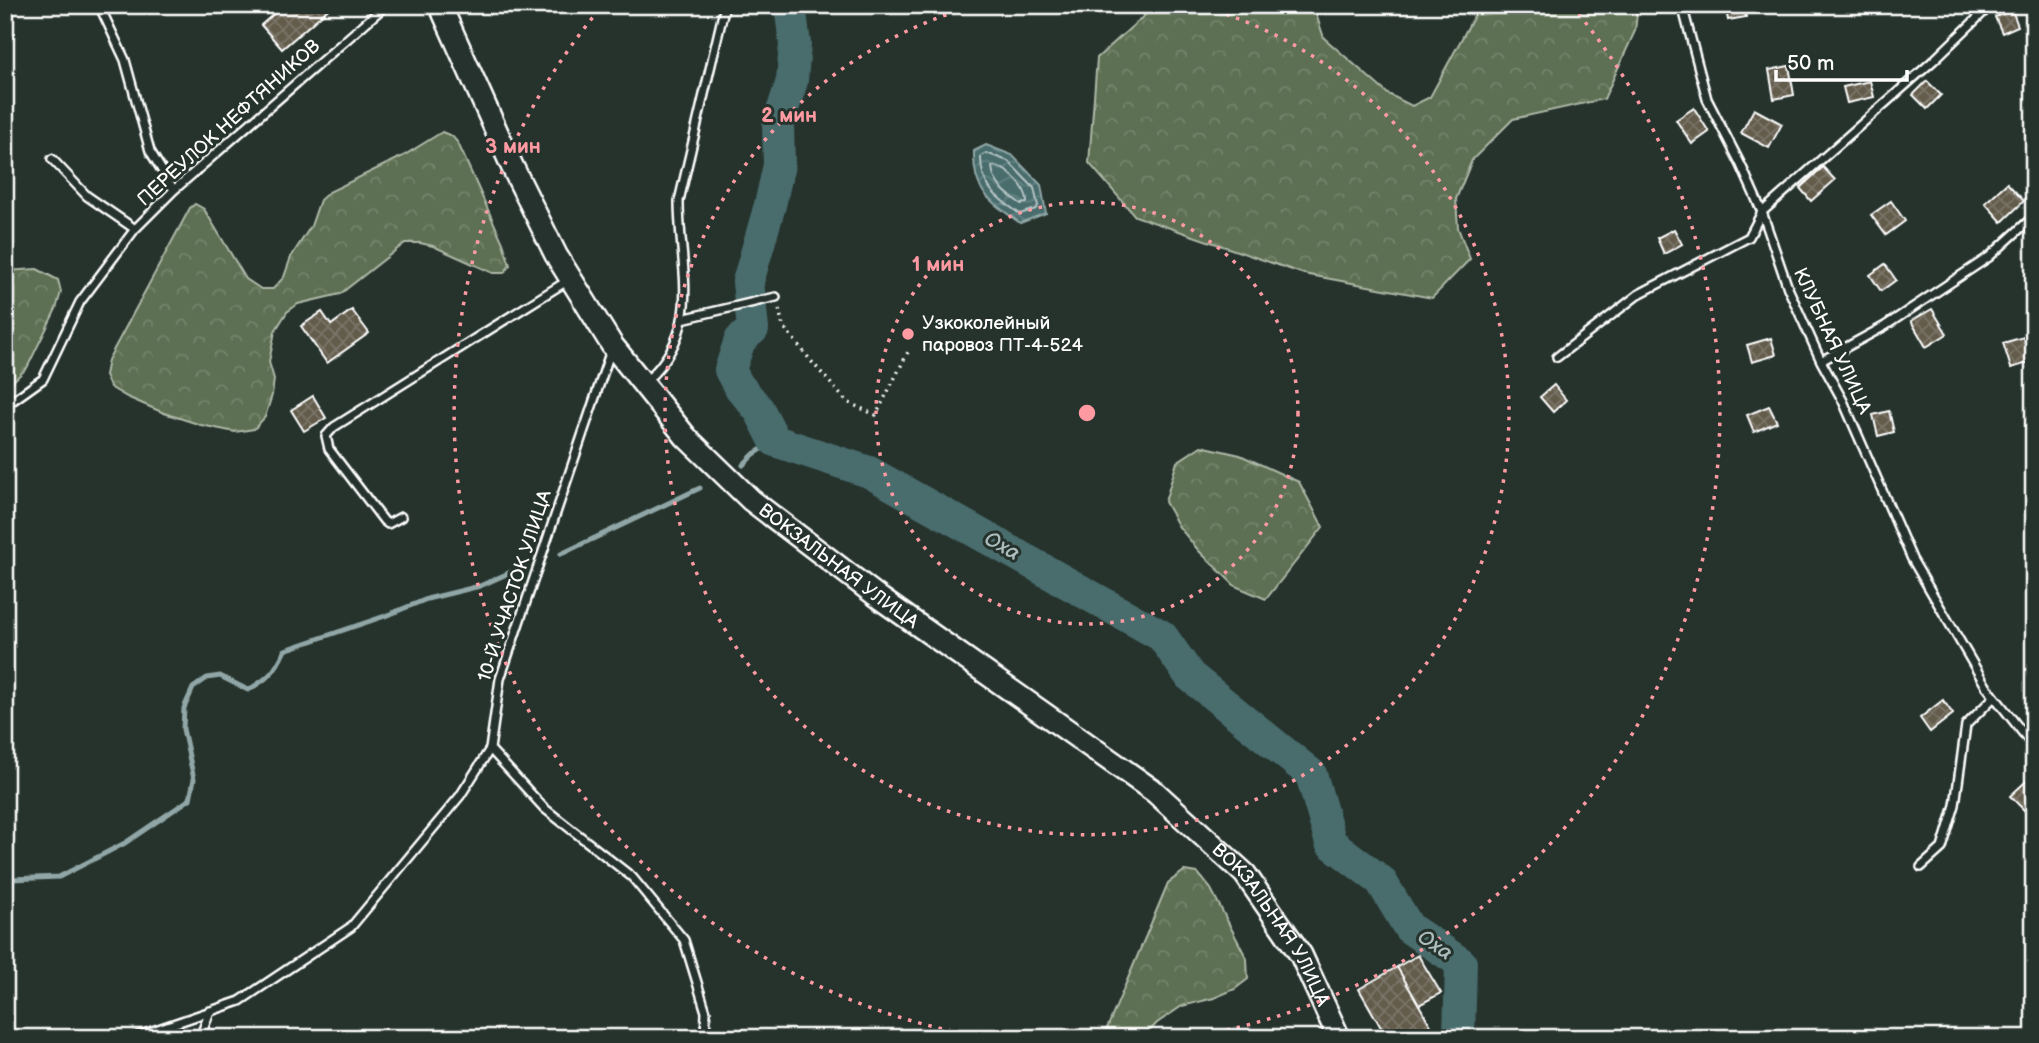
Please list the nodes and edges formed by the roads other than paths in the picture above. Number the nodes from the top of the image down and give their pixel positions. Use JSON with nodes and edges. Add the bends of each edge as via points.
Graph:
{"nodes":[{"id":1,"x":99,"y":5,"type":"edge"},
{"id":2,"x":386,"y":5,"type":"edge"},
{"id":3,"x":440,"y":5,"type":"edge"},
{"id":4,"x":725,"y":5,"type":"edge"},
{"id":5,"x":1682,"y":5,"type":"edge"},
{"id":6,"x":1991,"y":5,"type":"edge"},
{"id":7,"x":52,"y":159,"type":"dead end"},
{"id":8,"x":174,"y":190,"type":"junction"},
{"id":9,"x":1762,"y":212,"type":"junction"},
{"id":10,"x":2034,"y":216,"type":"edge"},
{"id":11,"x":135,"y":229,"type":"junction"},
{"id":12,"x":571,"y":279,"type":"junction"},
{"id":13,"x":776,"y":297,"type":"road end"},
{"id":14,"x":682,"y":318,"type":"junction"},
{"id":15,"x":612,"y":345,"type":"junction"},
{"id":16,"x":1557,"y":357,"type":"dead end"},
{"id":17,"x":1821,"y":361,"type":"junction"},
{"id":18,"x":643,"y":384,"type":"junction"},
{"id":19,"x":5,"y":406,"type":"edge"},
{"id":20,"x":401,"y":517,"type":"dead end"},
{"id":21,"x":1994,"y":697,"type":"junction"},
{"id":22,"x":2034,"y":747,"type":"edge"},
{"id":23,"x":490,"y":749,"type":"junction"},
{"id":24,"x":1921,"y":867,"type":"dead end"},
{"id":25,"x":210,"y":1012,"type":"junction"},
{"id":26,"x":132,"y":1038,"type":"edge"},
{"id":27,"x":200,"y":1038,"type":"edge"},
{"id":28,"x":705,"y":1038,"type":"edge"},
{"id":29,"x":1339,"y":1038,"type":"edge"}],
"edges":[{"from":1,"to":8,"type":"lane","via":[[125,60],[150,151]]},
{"from":2,"to":8,"type":"lane","name":"ПЕРЕУЛОК НЕФТЯНИКОВ"},
{"from":3,"to":12,"type":"street","name":"ВОКЗАЛЬНАЯ УЛИЦА","via":[[512,166]]},
{"from":4,"to":14,"type":"lane","via":[[679,201],[686,291]]},
{"from":5,"to":9,"type":"lane","name":"КЛУБНАЯ УЛИЦА","via":[[1707,99]]},
{"from":6,"to":9,"type":"lane"},
{"from":7,"to":11,"type":"lane","via":[[87,196]]},
{"from":8,"to":11,"type":"lane","name":"ПЕРЕУЛОК НЕФТЯНИКОВ"},
{"from":9,"to":16,"type":"lane","via":[[1749,237],[1639,294]]},
{"from":9,"to":17,"type":"lane","name":"КЛУБНАЯ УЛИЦА","via":[[1788,288]]},
{"from":10,"to":17,"type":"lane","via":[[1989,257],[1885,326]]},
{"from":11,"to":19,"type":"lane","name":"ПЕРЕУЛОК НЕФТЯНИКОВ","via":[[80,302],[43,379]]},
{"from":12,"to":15,"type":"street","name":"ВОКЗАЛЬНАЯ УЛИЦА"},
{"from":12,"to":20,"type":"lane","via":[[326,436],[329,449],[384,521],[394,523]]},
{"from":13,"to":14,"type":"lane"},
{"from":14,"to":18,"type":"lane","via":[[661,367]]},
{"from":15,"to":18,"type":"street","name":"ВОКЗАЛЬНАЯ УЛИЦА"},
{"from":15,"to":23,"type":"lane","name":"10-Й УЧАСТОК УЛИЦА","via":[[500,679]]},
{"from":17,"to":21,"type":"lane","name":"КЛУБНАЯ УЛИЦА","via":[[1912,559]]},
{"from":18,"to":29,"type":"street","name":"ВОКЗАЛЬНАЯ УЛИЦА","via":[[685,437],[751,500],[881,599],[1155,792],[1245,874],[1301,955]]},
{"from":21,"to":22,"type":"lane","name":"КЛУБНАЯ УЛИЦА"},
{"from":21,"to":24,"type":"lane","via":[[1966,725],[1955,805],[1942,848]]},
{"from":23,"to":25,"type":"lane","name":"10-Й УЧАСТОК УЛИЦА","via":[[460,796],[351,927],[240,1002]]},
{"from":23,"to":28,"type":"lane","via":[[544,808],[632,877],[684,940],[706,1012]]},
{"from":25,"to":26,"type":"lane","name":"10-Й УЧАСТОК УЛИЦА"},
{"from":25,"to":27,"type":"lane"}]}
